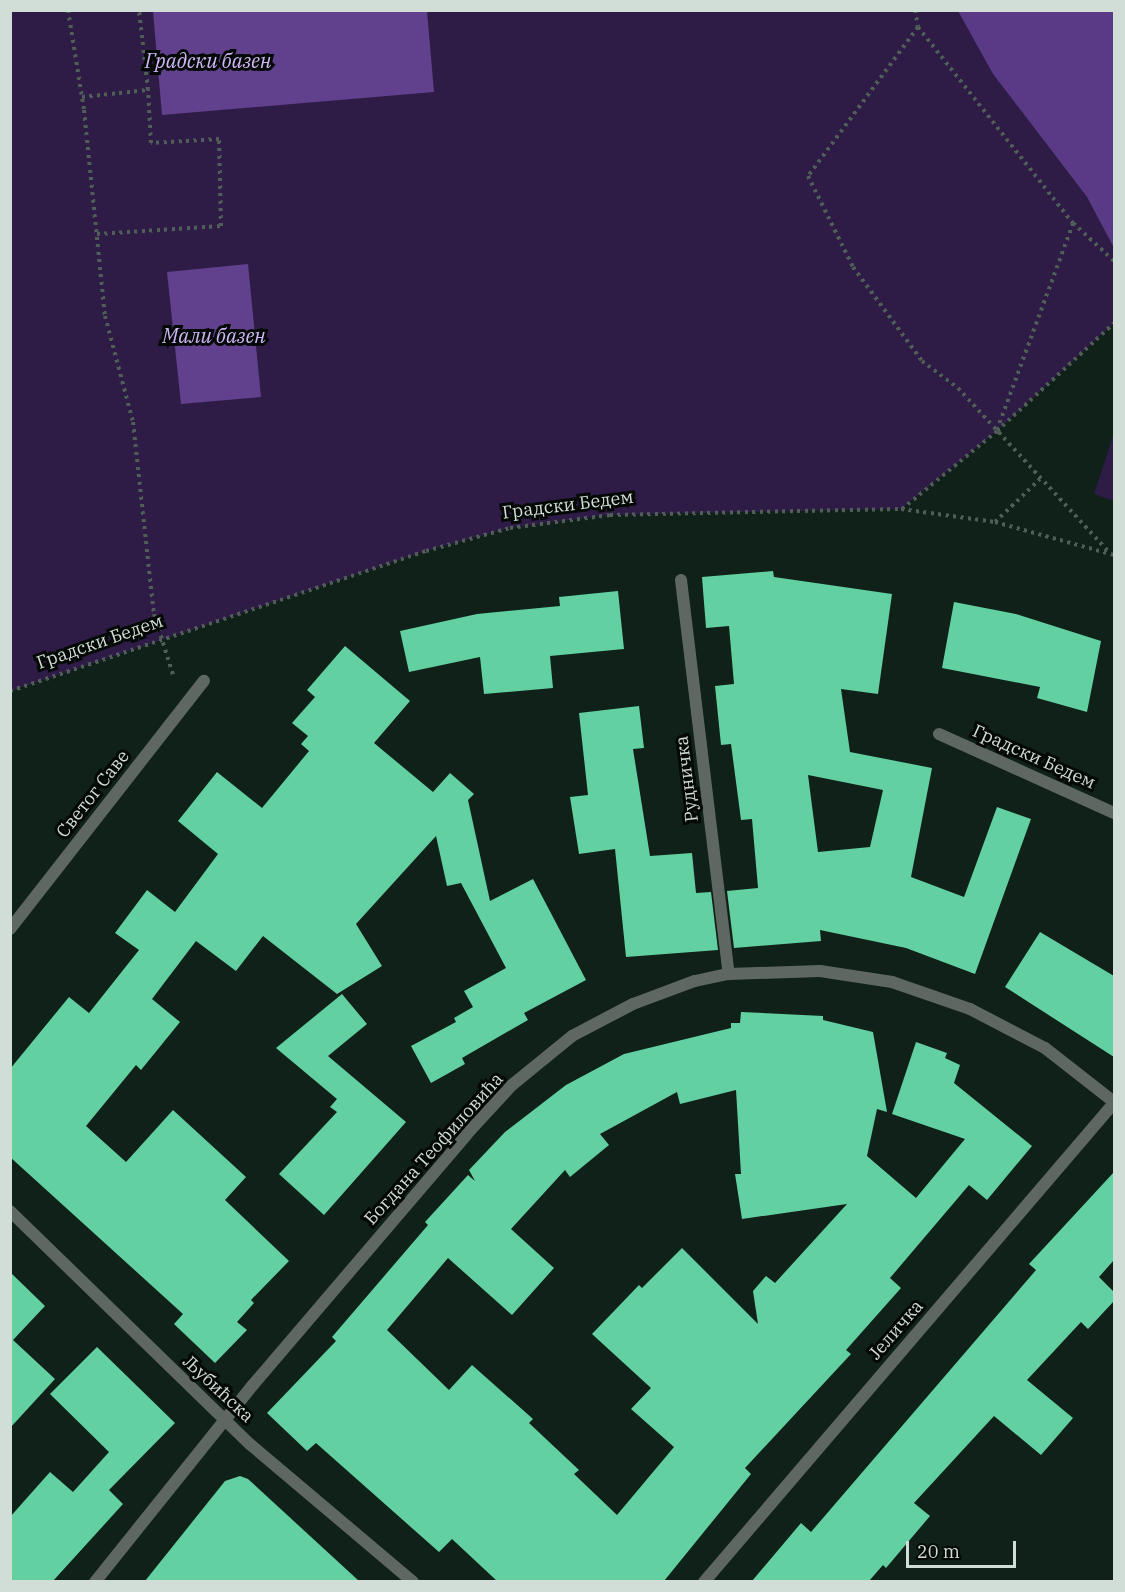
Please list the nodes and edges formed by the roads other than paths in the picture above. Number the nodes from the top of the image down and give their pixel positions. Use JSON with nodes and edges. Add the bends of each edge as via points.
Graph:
{"nodes":[{"id":1,"x":681,"y":580,"type":"dead end"},
{"id":2,"x":204,"y":681,"type":"dead end"},
{"id":3,"x":939,"y":734,"type":"dead end"},
{"id":4,"x":1114,"y":813,"type":"edge"},
{"id":5,"x":10,"y":929,"type":"edge"},
{"id":6,"x":729,"y":974,"type":"junction"},
{"id":7,"x":1114,"y":1102,"type":"edge"},
{"id":8,"x":10,"y":1211,"type":"edge"},
{"id":9,"x":225,"y":1420,"type":"junction"},
{"id":10,"x":94,"y":1581,"type":"edge"},
{"id":11,"x":413,"y":1581,"type":"edge"},
{"id":12,"x":704,"y":1581,"type":"edge"}],
"edges":[{"from":1,"to":6,"type":"street","name":"Рудничка"},
{"from":2,"to":5,"type":"street","name":"Светог Саве"},
{"from":3,"to":4,"type":"street","name":"Градски Бедем"},
{"from":6,"to":7,"type":"street","name":"Богдана Теофиловића","via":[[820,971],[892,982],[970,1009],[1046,1048]]},
{"from":6,"to":9,"type":"street","name":"Богдана Теофиловића","via":[[695,981],[633,1004],[572,1036],[512,1086]]},
{"from":7,"to":12,"type":"street","name":"Јеличка"},
{"from":8,"to":9,"type":"street","name":"Љубићска"},
{"from":9,"to":10,"type":"street","name":"Богдана Теофиловића"},
{"from":9,"to":11,"type":"street","name":"Љубићска"}]}
